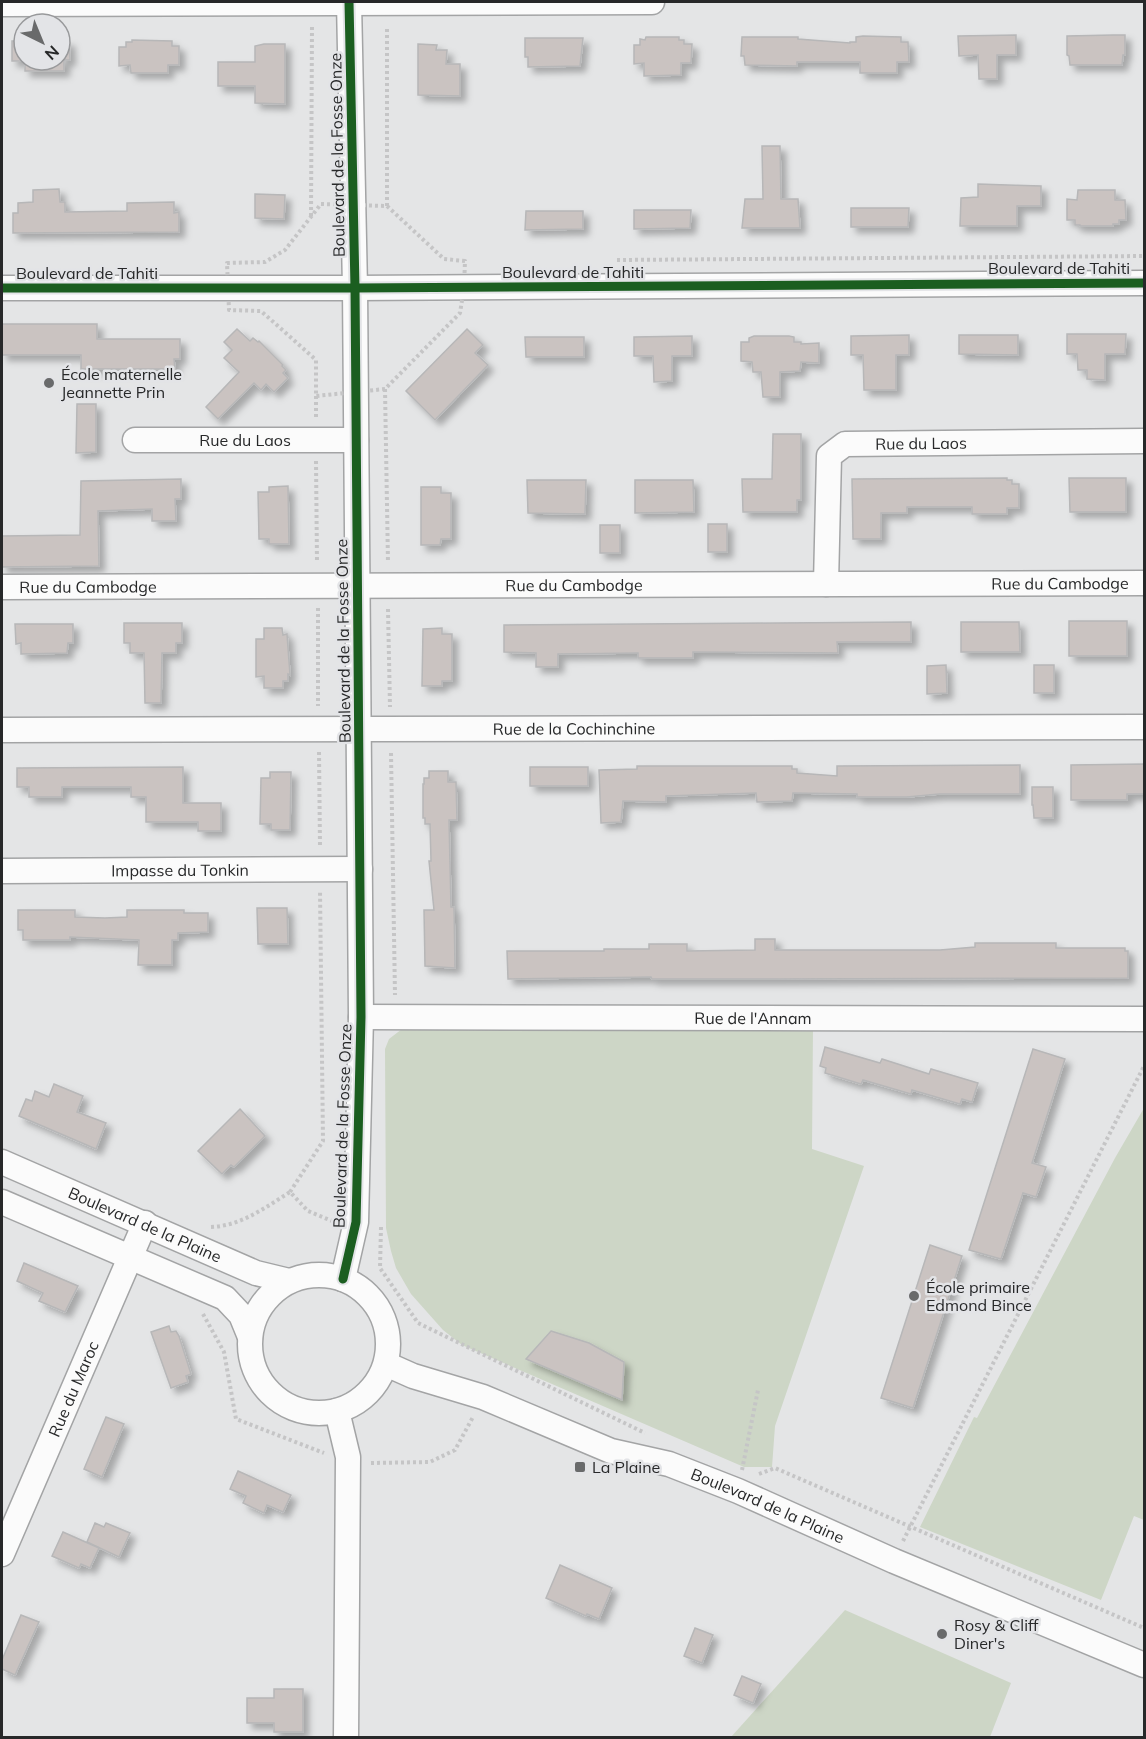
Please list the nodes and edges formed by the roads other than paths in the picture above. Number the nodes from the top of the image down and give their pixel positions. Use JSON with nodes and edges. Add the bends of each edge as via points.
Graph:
{"nodes":[{"id":1,"x":652,"y":2,"type":"edge"},
{"id":2,"x":349,"y":3,"type":"edge"},
{"id":3,"x":2,"y":4,"type":"edge"},
{"id":4,"x":1144,"y":283,"type":"edge"},
{"id":5,"x":2,"y":288,"type":"edge"},
{"id":6,"x":355,"y":288,"type":"junction"},
{"id":7,"x":135,"y":440,"type":"dead end"},
{"id":8,"x":356,"y":441,"type":"junction"},
{"id":9,"x":1144,"y":441,"type":"edge"},
{"id":10,"x":1144,"y":583,"type":"edge"},
{"id":11,"x":826,"y":584,"type":"junction"},
{"id":12,"x":357,"y":585,"type":"junction"},
{"id":13,"x":2,"y":587,"type":"edge"},
{"id":14,"x":1144,"y":727,"type":"edge"},
{"id":15,"x":359,"y":728,"type":"junction"},
{"id":16,"x":2,"y":730,"type":"edge"},
{"id":17,"x":360,"y":869,"type":"junction"},
{"id":18,"x":2,"y":871,"type":"edge"},
{"id":19,"x":361,"y":1017,"type":"junction"},
{"id":20,"x":1144,"y":1018,"type":"edge"},
{"id":21,"x":10,"y":1165,"type":"edge"},
{"id":22,"x":3,"y":1202,"type":"edge"},
{"id":23,"x":145,"y":1223,"type":"junction"},
{"id":24,"x":129,"y":1256,"type":"junction"},
{"id":25,"x":343,"y":1279,"type":"junction"},
{"id":26,"x":289,"y":1281,"type":"junction"},
{"id":27,"x":250,"y":1337,"type":"junction"},
{"id":28,"x":386,"y":1364,"type":"junction"},
{"id":29,"x":337,"y":1411,"type":"junction"},
{"id":30,"x":2,"y":1554,"type":"edge"},
{"id":31,"x":1144,"y":1665,"type":"edge"},
{"id":32,"x":346,"y":1737,"type":"edge"}],
"edges":[{"from":1,"to":2,"type":"street"},
{"from":2,"to":3,"type":"street"},
{"from":2,"to":6,"type":"street","name":"Boulevard de la Fosse Onze"},
{"from":4,"to":6,"type":"street","name":"Boulevard de Tahiti"},
{"from":5,"to":6,"type":"street","name":"Boulevard de Tahiti"},
{"from":6,"to":8,"type":"street","name":"Boulevard de la Fosse Onze"},
{"from":7,"to":8,"type":"street","name":"Rue du Laos"},
{"from":8,"to":12,"type":"street","name":"Boulevard de la Fosse Onze"},
{"from":9,"to":11,"type":"street","name":"Rue du Laos","via":[[845,444],[829,456]]},
{"from":10,"to":11,"type":"street","name":"Rue du Cambodge"},
{"from":11,"to":12,"type":"street","name":"Rue du Cambodge"},
{"from":12,"to":13,"type":"street","name":"Rue du Cambodge"},
{"from":12,"to":15,"type":"street","name":"Boulevard de la Fosse Onze"},
{"from":14,"to":15,"type":"street","name":"Rue de la Cochinchine"},
{"from":15,"to":16,"type":"street","name":"Rue de la Cochinchine"},
{"from":15,"to":17,"type":"street","name":"Boulevard de la Fosse Onze"},
{"from":17,"to":18,"type":"street","name":"Impasse du Tonkin"},
{"from":17,"to":19,"type":"street","name":"Boulevard de la Fosse Onze"},
{"from":19,"to":20,"type":"street","name":"Rue de l'Annam"},
{"from":19,"to":25,"type":"street","name":"Boulevard de la Fosse Onze","via":[[356,1222]]},
{"from":21,"to":22,"type":"street"},
{"from":21,"to":23,"type":"street","name":"Boulevard de la Plaine"},
{"from":22,"to":24,"type":"street"},
{"from":23,"to":24,"type":"street","name":"Rue du Maroc"},
{"from":23,"to":26,"type":"street","name":"Boulevard de la Plaine","via":[[256,1273]]},
{"from":24,"to":27,"type":"street","via":[[225,1298],[242,1315]]},
{"from":24,"to":30,"type":"street","name":"Rue du Maroc"},
{"from":25,"to":26,"type":"street","via":[[325,1275]]},
{"from":25,"to":28,"type":"street","via":[[362,1289],[376,1304],[385,1323]]},
{"from":26,"to":27,"type":"street","via":[[270,1295],[256,1314]]},
{"from":27,"to":29,"type":"street","via":[[252,1364],[264,1387],[285,1405],[310,1413]]},
{"from":28,"to":29,"type":"street","via":[[359,1401]]},
{"from":28,"to":31,"type":"street","name":"Boulevard de la Plaine","via":[[483,1397],[611,1451],[739,1485],[894,1561]]},
{"from":29,"to":32,"type":"street","via":[[348,1462]]}]}
